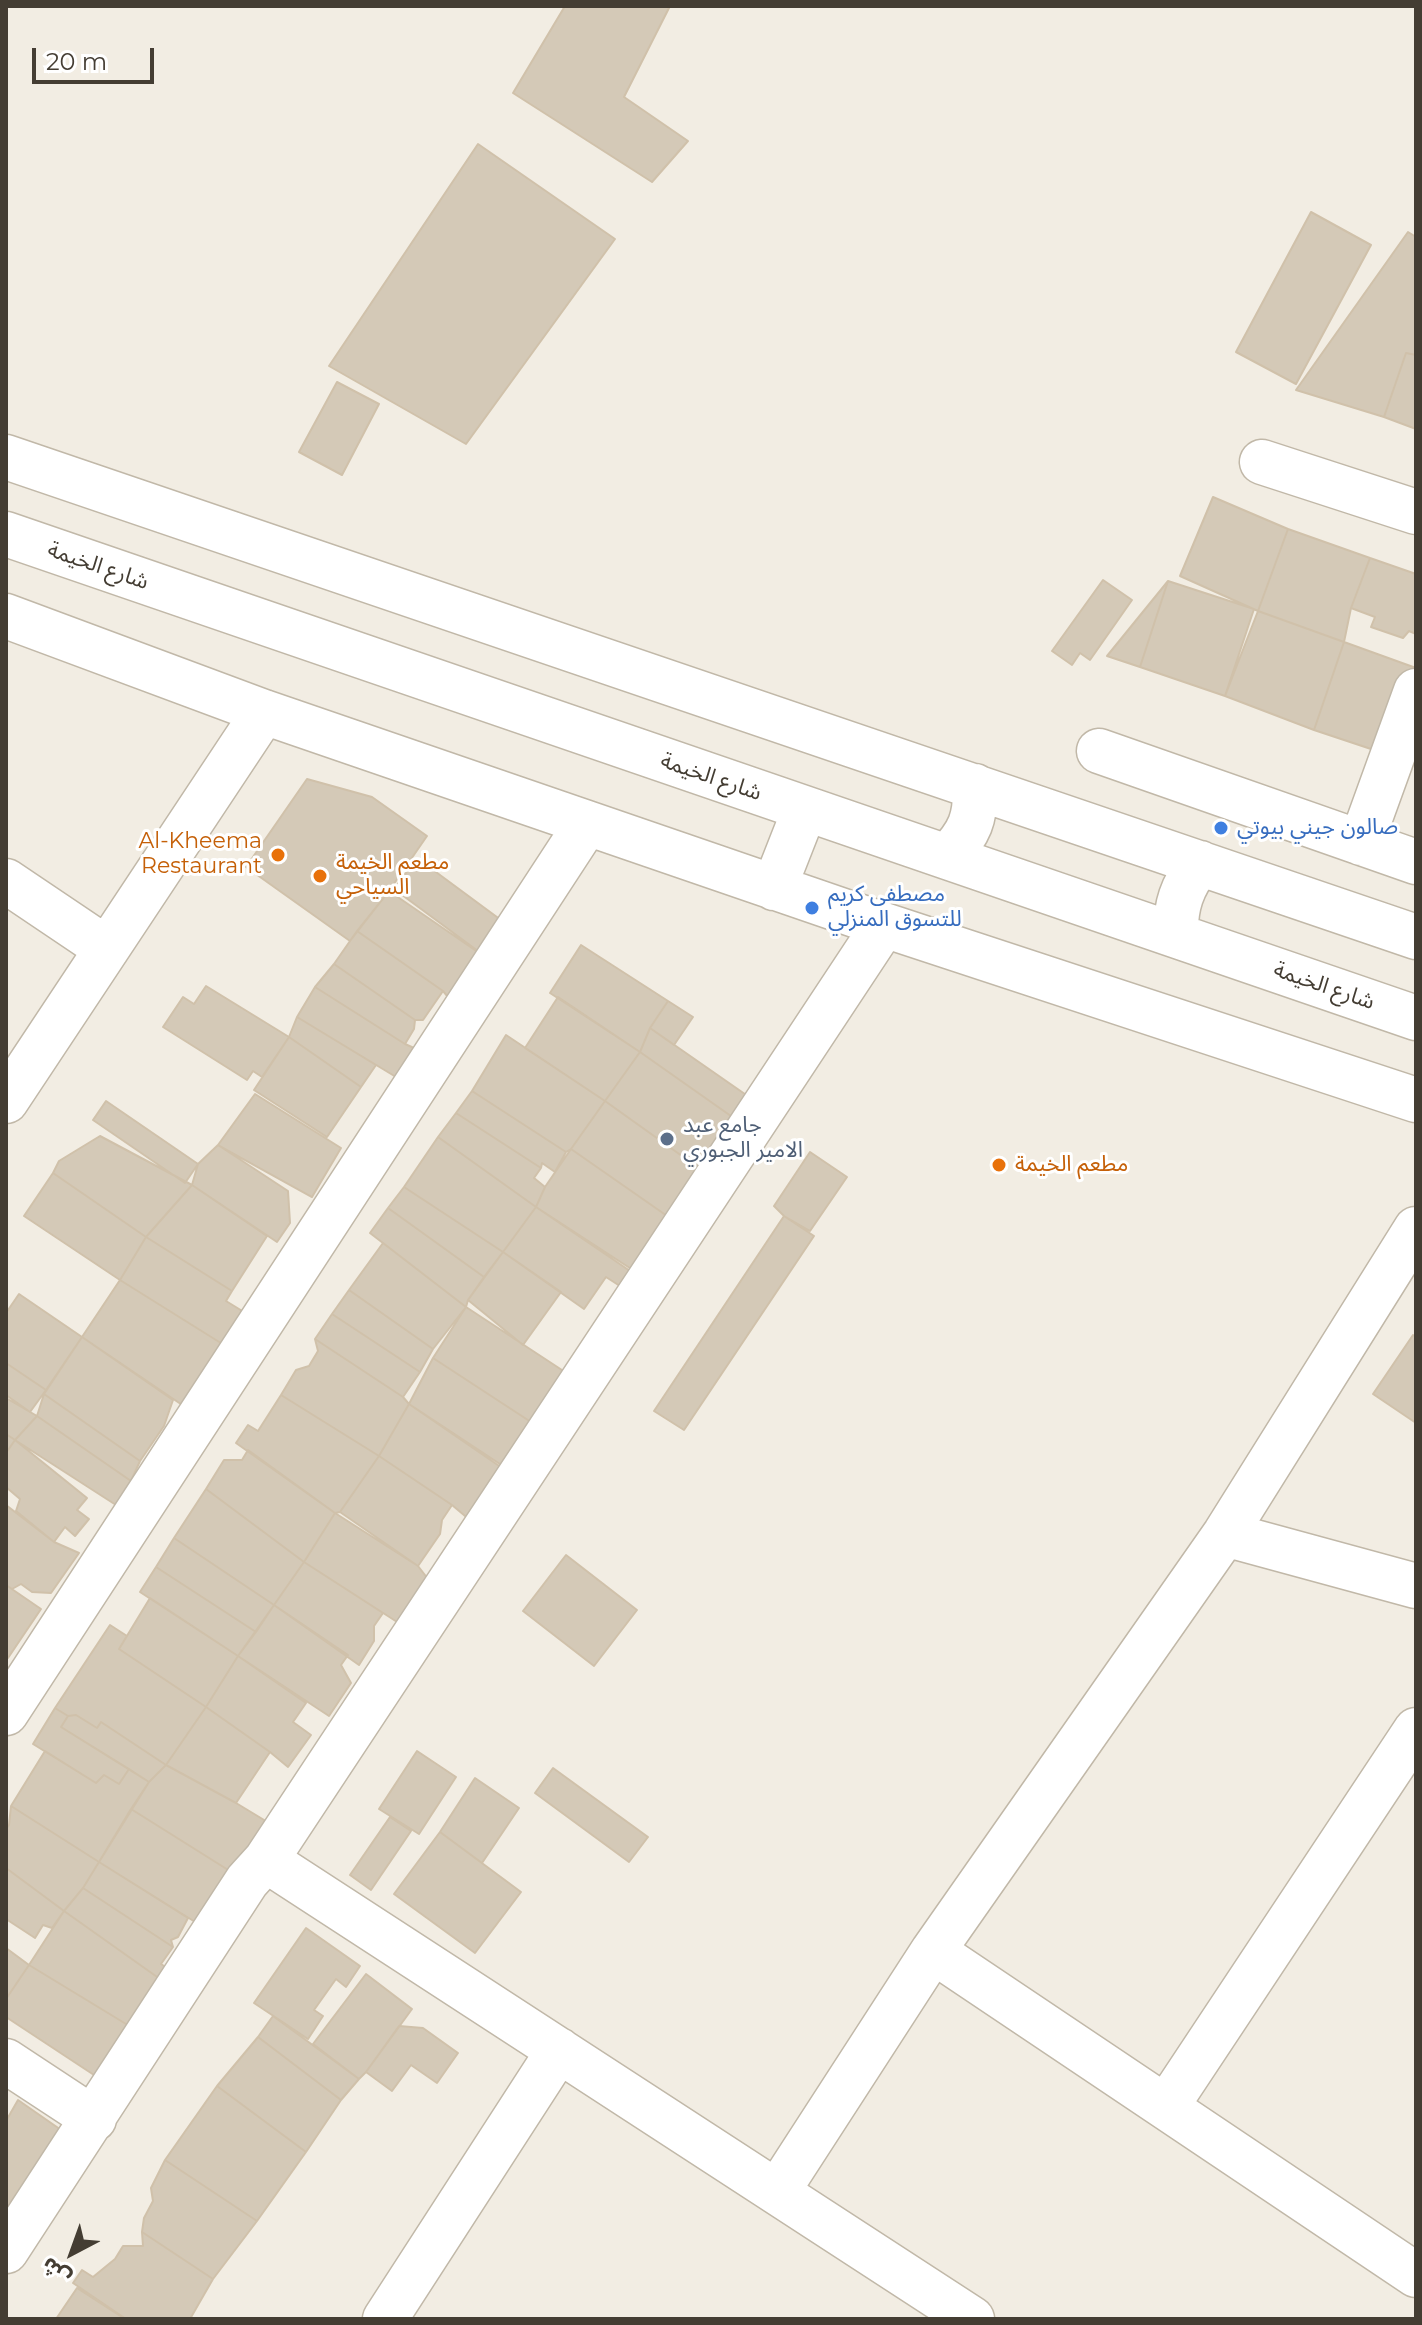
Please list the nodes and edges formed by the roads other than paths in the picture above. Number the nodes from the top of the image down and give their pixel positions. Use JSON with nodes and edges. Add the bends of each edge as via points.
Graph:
{"nodes":[{"id":1,"x":6,"y":457,"type":"edge"},
{"id":2,"x":1262,"y":462,"type":"dead end"},
{"id":3,"x":1416,"y":512,"type":"edge"},
{"id":4,"x":6,"y":534,"type":"edge"},
{"id":5,"x":6,"y":616,"type":"edge"},
{"id":6,"x":1416,"y":691,"type":"edge"},
{"id":7,"x":264,"y":712,"type":"junction"},
{"id":8,"x":1099,"y":751,"type":"dead end"},
{"id":9,"x":975,"y":786,"type":"junction"},
{"id":10,"x":805,"y":809,"type":"junction"},
{"id":11,"x":587,"y":823,"type":"junction"},
{"id":12,"x":1361,"y":843,"type":"junction"},
{"id":13,"x":947,"y":857,"type":"junction"},
{"id":14,"x":1416,"y":862,"type":"edge"},
{"id":15,"x":1200,"y":863,"type":"junction"},
{"id":16,"x":6,"y":881,"type":"edge"},
{"id":17,"x":774,"y":888,"type":"junction"},
{"id":18,"x":884,"y":925,"type":"junction"},
{"id":19,"x":1176,"y":935,"type":"junction"},
{"id":20,"x":1416,"y":937,"type":"edge"},
{"id":21,"x":107,"y":949,"type":"junction"},
{"id":22,"x":1416,"y":1018,"type":"edge"},
{"id":23,"x":1416,"y":1100,"type":"edge"},
{"id":24,"x":6,"y":1101,"type":"edge"},
{"id":25,"x":1416,"y":1229,"type":"edge"},
{"id":26,"x":1225,"y":1534,"type":"junction"},
{"id":27,"x":1416,"y":1586,"type":"edge"},
{"id":28,"x":6,"y":1713,"type":"edge"},
{"id":29,"x":1416,"y":1730,"type":"edge"},
{"id":30,"x":266,"y":1860,"type":"junction"},
{"id":31,"x":933,"y":1951,"type":"junction"},
{"id":32,"x":559,"y":2050,"type":"junction"},
{"id":33,"x":6,"y":2061,"type":"edge"},
{"id":34,"x":1166,"y":2107,"type":"junction"},
{"id":35,"x":94,"y":2119,"type":"junction"},
{"id":36,"x":777,"y":2192,"type":"junction"},
{"id":37,"x":6,"y":2251,"type":"edge"},
{"id":38,"x":1416,"y":2275,"type":"edge"},
{"id":39,"x":395,"y":2315,"type":"edge"},
{"id":40,"x":972,"y":2319,"type":"edge"}],
"edges":[{"from":1,"to":9,"type":"street"},
{"from":2,"to":3,"type":"street"},
{"from":4,"to":10,"type":"street","name":"شارع الخيمة"},
{"from":5,"to":7,"type":"street"},
{"from":6,"to":12,"type":"street"},
{"from":7,"to":11,"type":"street"},
{"from":7,"to":21,"type":"street"},
{"from":8,"to":12,"type":"street"},
{"from":9,"to":13,"type":"street","via":[[971,825]]},
{"from":9,"to":15,"type":"street"},
{"from":10,"to":13,"type":"street","name":"شارع الخيمة"},
{"from":10,"to":17,"type":"street"},
{"from":11,"to":17,"type":"street"},
{"from":11,"to":28,"type":"street"},
{"from":12,"to":14,"type":"street"},
{"from":13,"to":19,"type":"street","name":"شارع الخيمة"},
{"from":15,"to":19,"type":"street","via":[[1180,896]]},
{"from":15,"to":20,"type":"street"},
{"from":16,"to":21,"type":"street"},
{"from":17,"to":18,"type":"street"},
{"from":18,"to":23,"type":"street"},
{"from":18,"to":30,"type":"street"},
{"from":19,"to":22,"type":"street","name":"شارع الخيمة"},
{"from":21,"to":24,"type":"street"},
{"from":25,"to":26,"type":"street"},
{"from":26,"to":27,"type":"street"},
{"from":26,"to":31,"type":"street"},
{"from":29,"to":34,"type":"street"},
{"from":30,"to":32,"type":"street"},
{"from":30,"to":35,"type":"street","via":[[247,1881]]},
{"from":31,"to":34,"type":"street"},
{"from":31,"to":36,"type":"street"},
{"from":32,"to":36,"type":"street"},
{"from":32,"to":39,"type":"street"},
{"from":33,"to":35,"type":"street"},
{"from":34,"to":38,"type":"street"},
{"from":35,"to":37,"type":"street"},
{"from":36,"to":40,"type":"street"}]}
